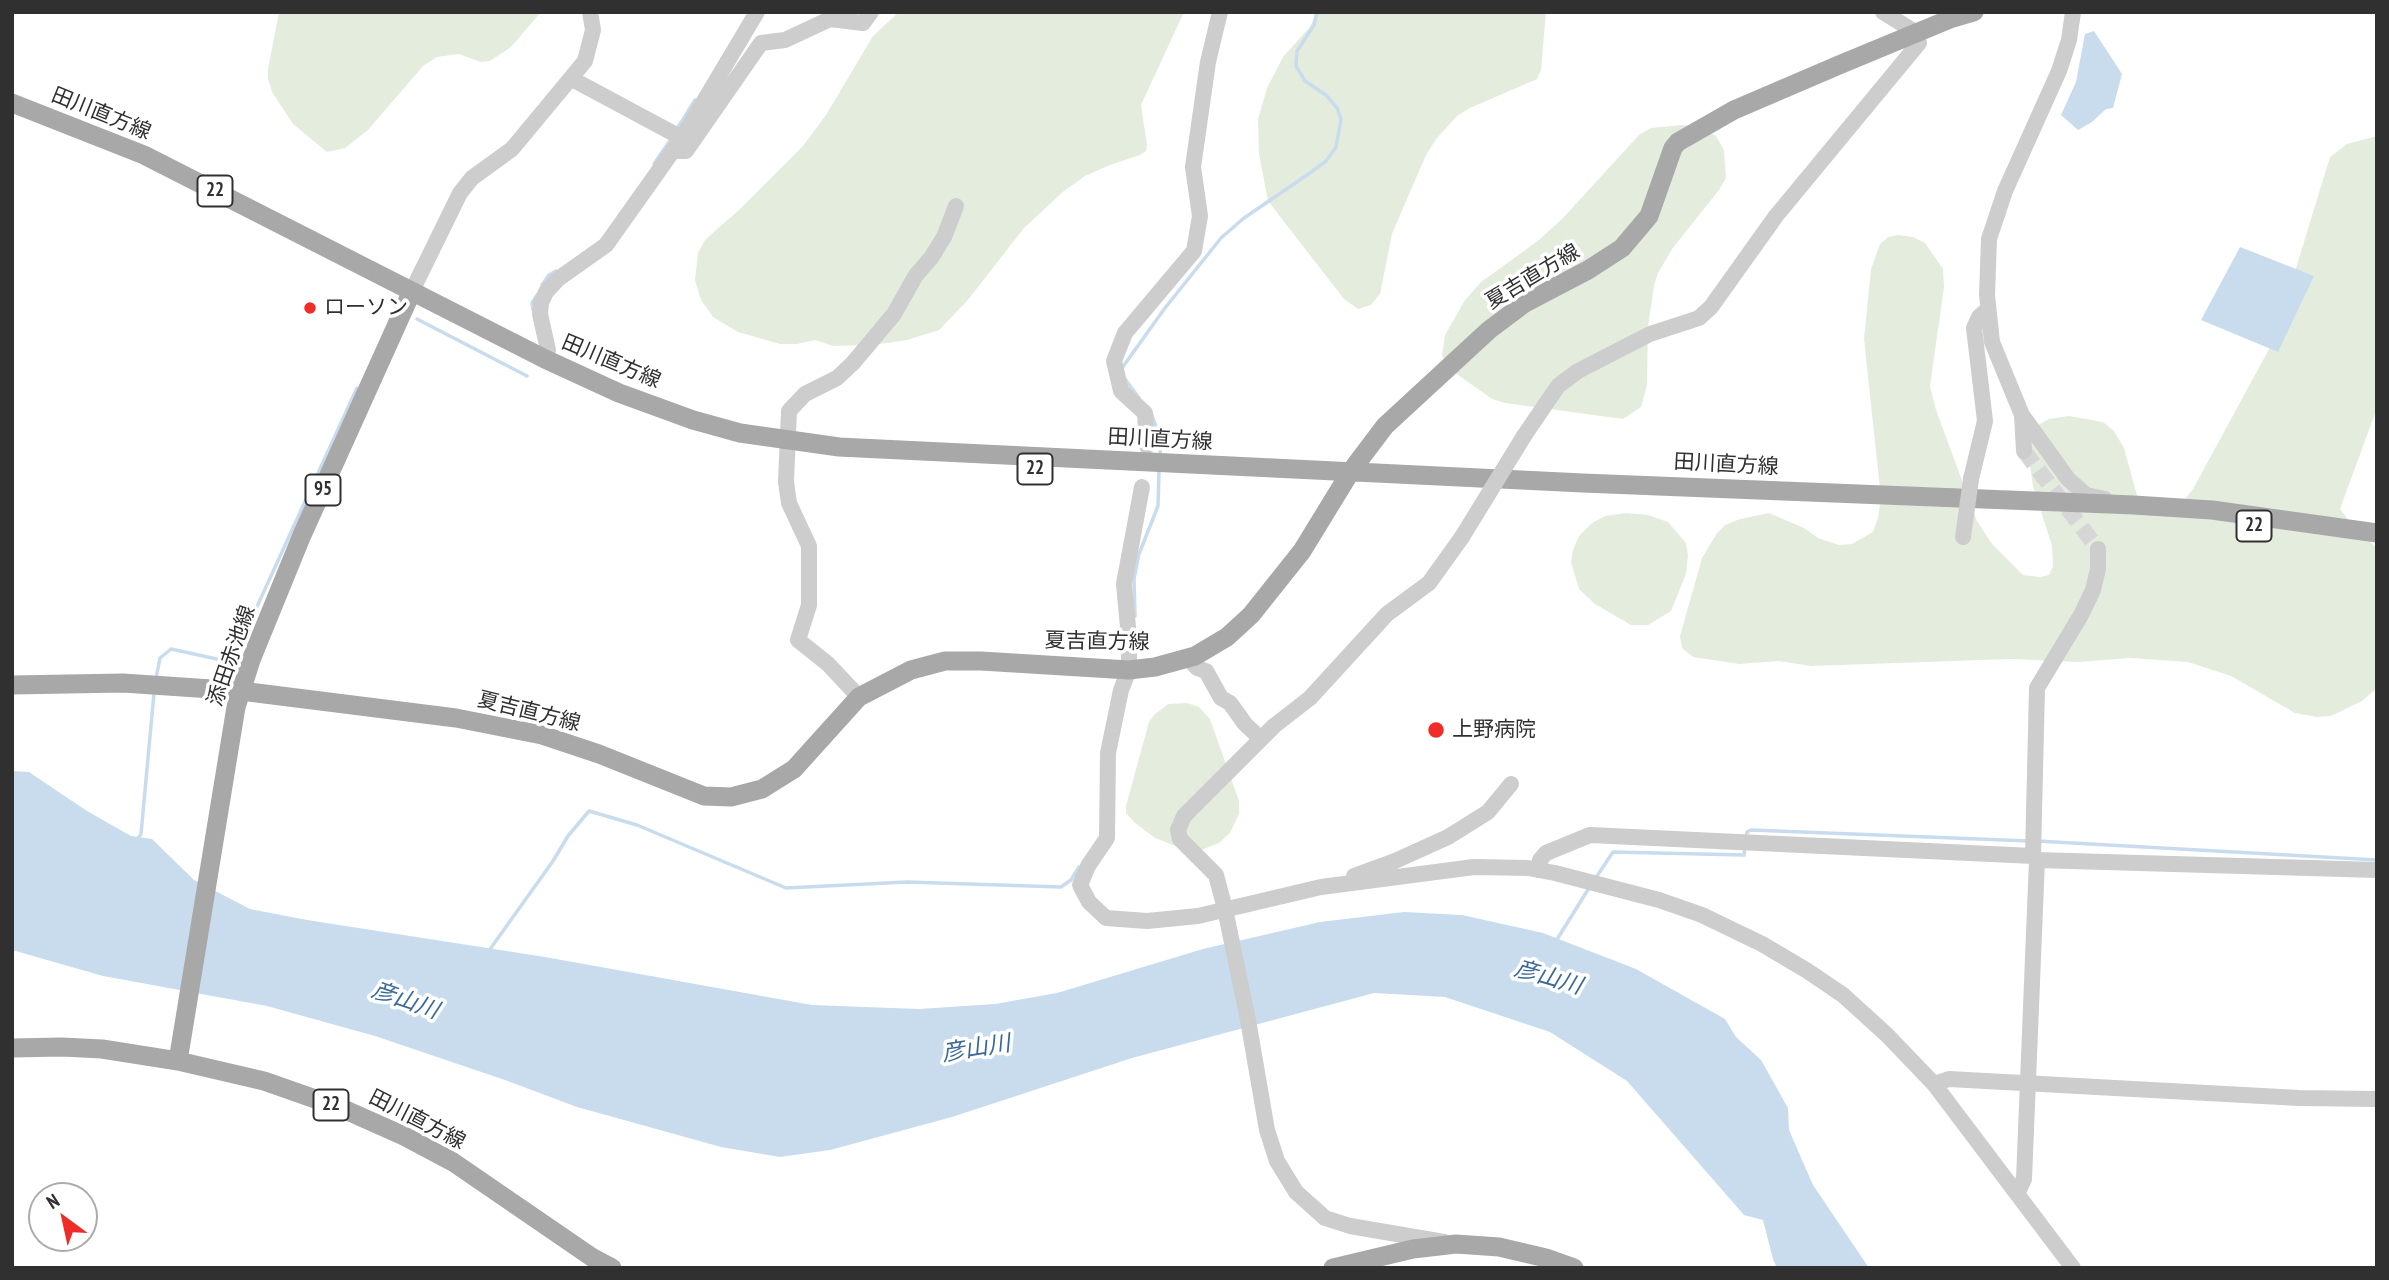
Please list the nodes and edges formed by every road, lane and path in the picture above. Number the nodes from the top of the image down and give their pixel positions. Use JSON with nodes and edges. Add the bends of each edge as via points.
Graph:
{"nodes":[{"id":1,"x":590,"y":12,"type":"edge"},
{"id":2,"x":757,"y":12,"type":"edge"},
{"id":3,"x":871,"y":12,"type":"edge"},
{"id":4,"x":1220,"y":12,"type":"edge"},
{"id":5,"x":1883,"y":12,"type":"edge"},
{"id":6,"x":1974,"y":12,"type":"edge"},
{"id":7,"x":2073,"y":12,"type":"edge"},
{"id":8,"x":1952,"y":15,"type":"edge"},
{"id":9,"x":1915,"y":32,"type":"junction"},
{"id":10,"x":572,"y":79,"type":"junction"},
{"id":11,"x":12,"y":103,"type":"edge"},
{"id":12,"x":12,"y":115,"type":"edge"},
{"id":13,"x":676,"y":139,"type":"junction"},
{"id":14,"x":956,"y":206,"type":"dead end"},
{"id":15,"x":410,"y":296,"type":"junction"},
{"id":16,"x":1989,"y":309,"type":"junction"},
{"id":17,"x":545,"y":359,"type":"junction"},
{"id":18,"x":2022,"y":415,"type":"junction"},
{"id":19,"x":1147,"y":446,"type":"dead end"},
{"id":20,"x":789,"y":447,"type":"junction"},
{"id":21,"x":2024,"y":451,"type":"tunnel mouth"},
{"id":22,"x":1348,"y":477,"type":"junction"},
{"id":23,"x":1142,"y":487,"type":"dead end"},
{"id":24,"x":2134,"y":505,"type":"junction"},
{"id":25,"x":2377,"y":533,"type":"edge"},
{"id":26,"x":1963,"y":537,"type":"dead end"},
{"id":27,"x":2377,"y":544,"type":"edge"},
{"id":28,"x":2098,"y":549,"type":"tunnel mouth"},
{"id":29,"x":1188,"y":658,"type":"junction"},
{"id":30,"x":1129,"y":670,"type":"junction"},
{"id":31,"x":12,"y":685,"type":"edge"},
{"id":32,"x":859,"y":697,"type":"junction"},
{"id":33,"x":239,"y":699,"type":"junction"},
{"id":34,"x":1261,"y":739,"type":"junction"},
{"id":35,"x":1511,"y":783,"type":"dead end"},
{"id":36,"x":2035,"y":858,"type":"junction"},
{"id":37,"x":1538,"y":870,"type":"junction"},
{"id":38,"x":2377,"y":870,"type":"edge"},
{"id":39,"x":1321,"y":887,"type":"junction"},
{"id":40,"x":1225,"y":909,"type":"junction"},
{"id":41,"x":12,"y":1048,"type":"edge"},
{"id":42,"x":179,"y":1054,"type":"junction"},
{"id":43,"x":2026,"y":1083,"type":"junction"},
{"id":44,"x":1934,"y":1084,"type":"junction"},
{"id":45,"x":2377,"y":1100,"type":"edge"},
{"id":46,"x":2017,"y":1194,"type":"junction"},
{"id":47,"x":1456,"y":1244,"type":"junction"},
{"id":48,"x":612,"y":1268,"type":"edge"},
{"id":49,"x":1333,"y":1268,"type":"edge"},
{"id":50,"x":1574,"y":1268,"type":"edge"},
{"id":51,"x":2073,"y":1268,"type":"edge"}],
"edges":[{"from":1,"to":10,"type":"street","via":[[591,44]]},
{"from":2,"to":13,"type":"street"},
{"from":3,"to":13,"type":"street","via":[[863,23],[830,19],[785,40],[761,43],[686,151]]},
{"from":4,"to":19,"type":"street","via":[[1193,167],[1200,216],[1194,251],[1125,332],[1114,361],[1121,391],[1146,413]]},
{"from":5,"to":9,"type":"street"},
{"from":6,"to":8,"type":"main road","name":"夏吉直方線"},
{"from":7,"to":16,"type":"street","via":[[2059,71],[2005,191],[1989,239]]},
{"from":8,"to":9,"type":"main road","name":"夏吉直方線"},
{"from":9,"to":22,"type":"main road","name":"夏吉直方線","via":[[1734,110],[1678,142],[1648,216],[1622,248],[1525,303],[1489,330],[1385,426]]},
{"from":9,"to":34,"type":"street","bridge":true,"via":[[1919,43],[1776,216],[1711,307],[1699,318],[1650,334],[1558,386],[1429,583],[1387,614],[1310,698]]},
{"from":10,"to":13,"type":"street"},
{"from":10,"to":15,"type":"street","via":[[512,149],[472,178],[460,193]]},
{"from":11,"to":15,"type":"main road","name":"田川直方線","number":"22","via":[[144,155]]},
{"from":12,"to":15,"type":"main road","name":"田川直方線","number":"22","via":[[105,151]]},
{"from":13,"to":17,"type":"street","via":[[606,245],[546,292],[540,314],[548,350]]},
{"from":14,"to":20,"type":"street","via":[[944,237],[894,314],[837,378],[805,394],[789,411]]},
{"from":15,"to":17,"type":"main road","name":"田川直方線","number":"22"},
{"from":15,"to":20,"type":"main road","name":"田川直方線","number":"22","via":[[602,398],[705,433]]},
{"from":15,"to":33,"type":"main road","name":"添田赤池線","number":"95","via":[[302,535]]},
{"from":16,"to":18,"type":"street","via":[[1992,342]]},
{"from":16,"to":26,"type":"street","bridge":true,"via":[[1974,328],[1985,421]]},
{"from":17,"to":20,"type":"main road","name":"田川直方線","number":"22","via":[[693,420]]},
{"from":18,"to":21,"type":"street"},
{"from":18,"to":24,"type":"street","via":[[2068,479],[2086,495]]},
{"from":20,"to":22,"type":"main road","name":"田川直方線","number":"22"},
{"from":20,"to":32,"type":"street","via":[[789,503],[809,546],[809,605],[798,640]]},
{"from":22,"to":24,"type":"main road","name":"田川直方線","number":"22"},
{"from":22,"to":27,"type":"main road","name":"田川直方線","number":"22","via":[[2210,521]]},
{"from":22,"to":29,"type":"main road","name":"夏吉直方線","via":[[1301,551],[1251,615],[1227,637]]},
{"from":23,"to":30,"type":"street","via":[[1124,584]]},
{"from":24,"to":25,"type":"main road","name":"田川直方線","number":"22","via":[[2212,510]]},
{"from":28,"to":36,"type":"street","via":[[2093,590],[2037,688]]},
{"from":29,"to":30,"type":"main road","name":"夏吉直方線"},
{"from":29,"to":34,"type":"street","via":[[1206,671],[1221,698]]},
{"from":30,"to":32,"type":"main road","name":"夏吉直方線","via":[[945,662],[911,670]]},
{"from":30,"to":40,"type":"street","via":[[1108,753],[1107,838],[1080,886],[1106,918],[1147,921]]},
{"from":31,"to":33,"type":"main road","name":"夏吉直方線","via":[[123,683]]},
{"from":32,"to":33,"type":"main road","name":"夏吉直方線","via":[[794,769],[762,789],[731,797],[704,796],[599,754],[517,729],[456,718]]},
{"from":33,"to":42,"type":"main road","name":"添田赤池線","number":"95"},
{"from":34,"to":40,"type":"street","via":[[1184,816],[1178,830],[1180,839],[1216,875]]},
{"from":35,"to":39,"type":"street","via":[[1488,812],[1448,837]]},
{"from":36,"to":37,"type":"street","via":[[1590,835],[1546,853]]},
{"from":36,"to":38,"type":"street"},
{"from":36,"to":43,"type":"street"},
{"from":37,"to":39,"type":"street","via":[[1474,867]]},
{"from":37,"to":44,"type":"street","via":[[1659,900],[1762,944],[1843,996]]},
{"from":39,"to":40,"type":"street"},
{"from":40,"to":47,"type":"street","via":[[1267,1130],[1277,1161],[1296,1192],[1325,1218]]},
{"from":41,"to":42,"type":"main road","name":"田川直方線","number":"22"},
{"from":42,"to":48,"type":"main road","name":"田川直方線","number":"22","via":[[341,1108],[404,1136],[453,1162]]},
{"from":43,"to":44,"type":"street","via":[[1949,1079]]},
{"from":43,"to":45,"type":"street"},
{"from":43,"to":46,"type":"street","via":[[2024,1179]]},
{"from":44,"to":46,"type":"street"},
{"from":46,"to":51,"type":"street"},
{"from":47,"to":49,"type":"main road"},
{"from":47,"to":50,"type":"main road","via":[[1499,1247]]}]}
